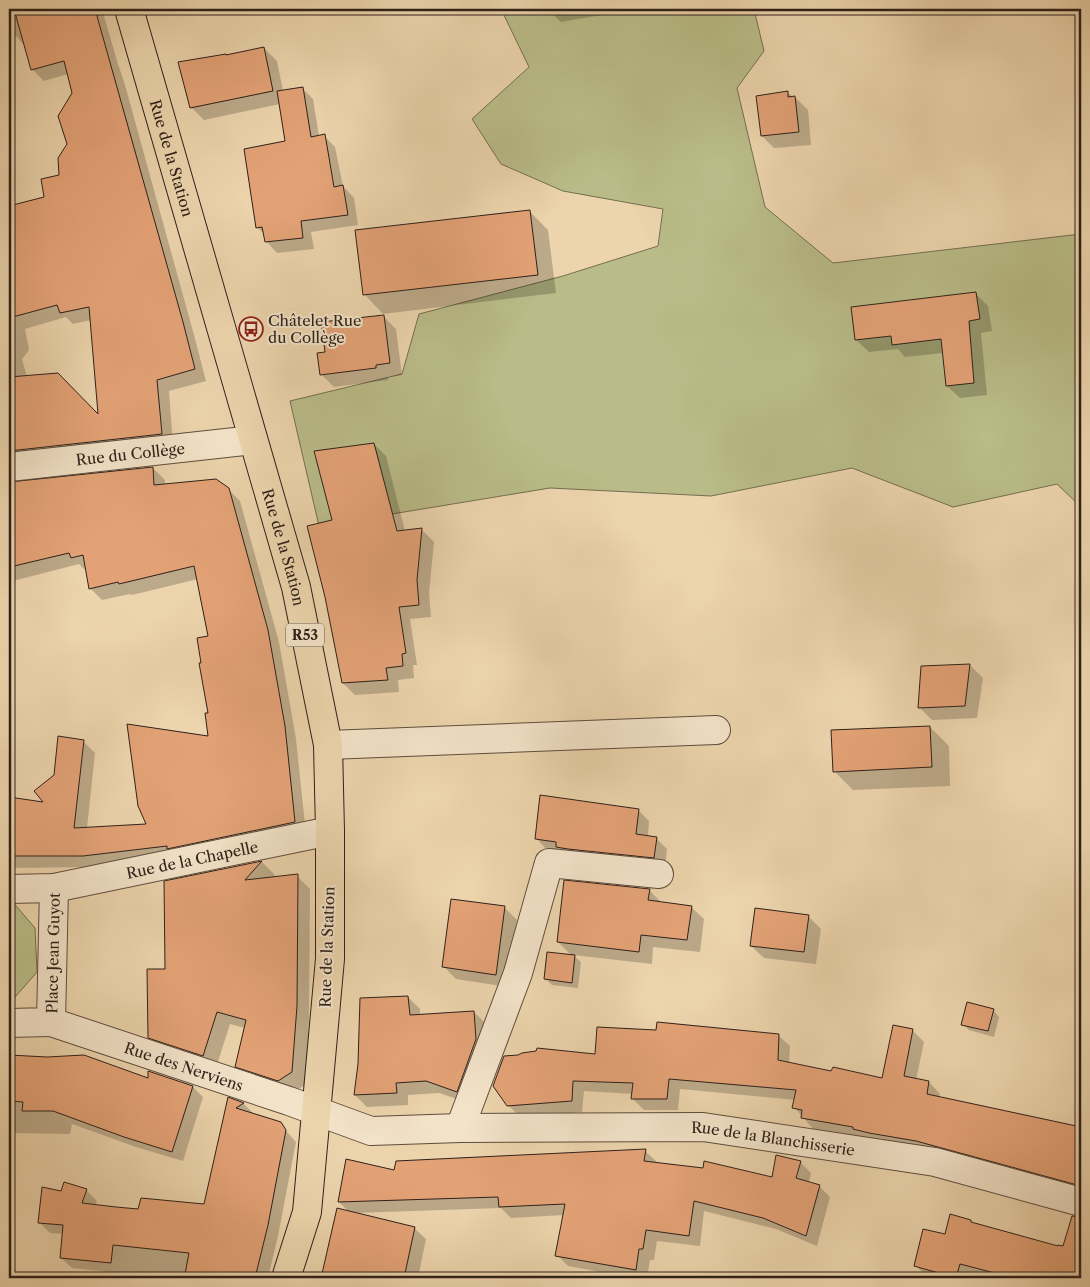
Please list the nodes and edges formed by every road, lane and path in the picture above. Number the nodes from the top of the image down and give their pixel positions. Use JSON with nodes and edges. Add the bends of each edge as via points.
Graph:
{"nodes":[{"id":1,"x":129,"y":9,"type":"edge"},
{"id":2,"x":253,"y":440,"type":"junction"},
{"id":3,"x":9,"y":467,"type":"edge"},
{"id":4,"x":716,"y":730,"type":"dead end"},
{"id":5,"x":328,"y":744,"type":"junction"},
{"id":6,"x":330,"y":831,"type":"junction"},
{"id":7,"x":658,"y":874,"type":"dead end"},
{"id":8,"x":54,"y":888,"type":"junction"},
{"id":9,"x":9,"y":889,"type":"edge"},
{"id":10,"x":51,"y":1022,"type":"junction"},
{"id":11,"x":9,"y":1023,"type":"edge"},
{"id":12,"x":315,"y":1112,"type":"junction"},
{"id":13,"x":460,"y":1128,"type":"junction"},
{"id":14,"x":1081,"y":1202,"type":"edge"},
{"id":15,"x":286,"y":1278,"type":"edge"}],
"edges":[{"from":1,"to":2,"type":"main road","name":"Rue de la Station","number":"R53"},
{"from":2,"to":3,"type":"street","name":"Rue du Collège"},
{"from":2,"to":5,"type":"main road","name":"Rue de la Station","number":"R53","via":[[296,587]]},
{"from":4,"to":5,"type":"street"},
{"from":5,"to":6,"type":"main road","name":"Rue de la Station","number":"R53"},
{"from":6,"to":8,"type":"street","name":"Rue de la Chapelle"},
{"from":6,"to":12,"type":"main road","name":"Rue de la Station","number":"R53","via":[[330,959]]},
{"from":7,"to":13,"type":"street","via":[[549,863],[518,973]]},
{"from":8,"to":9,"type":"street","name":"Place Jean Guyot"},
{"from":8,"to":10,"type":"street","name":"Place Jean Guyot"},
{"from":10,"to":11,"type":"street","name":"Place Jean Guyot"},
{"from":10,"to":12,"type":"street","name":"Rue des Nerviens"},
{"from":12,"to":13,"type":"street","name":"Rue de la Blanchisserie","via":[[371,1131]]},
{"from":12,"to":15,"type":"main road","name":"Rue de la Station","number":"R53","via":[[307,1212]]},
{"from":13,"to":14,"type":"street","name":"Rue de la Blanchisserie","via":[[703,1127],[935,1162]]}]}
